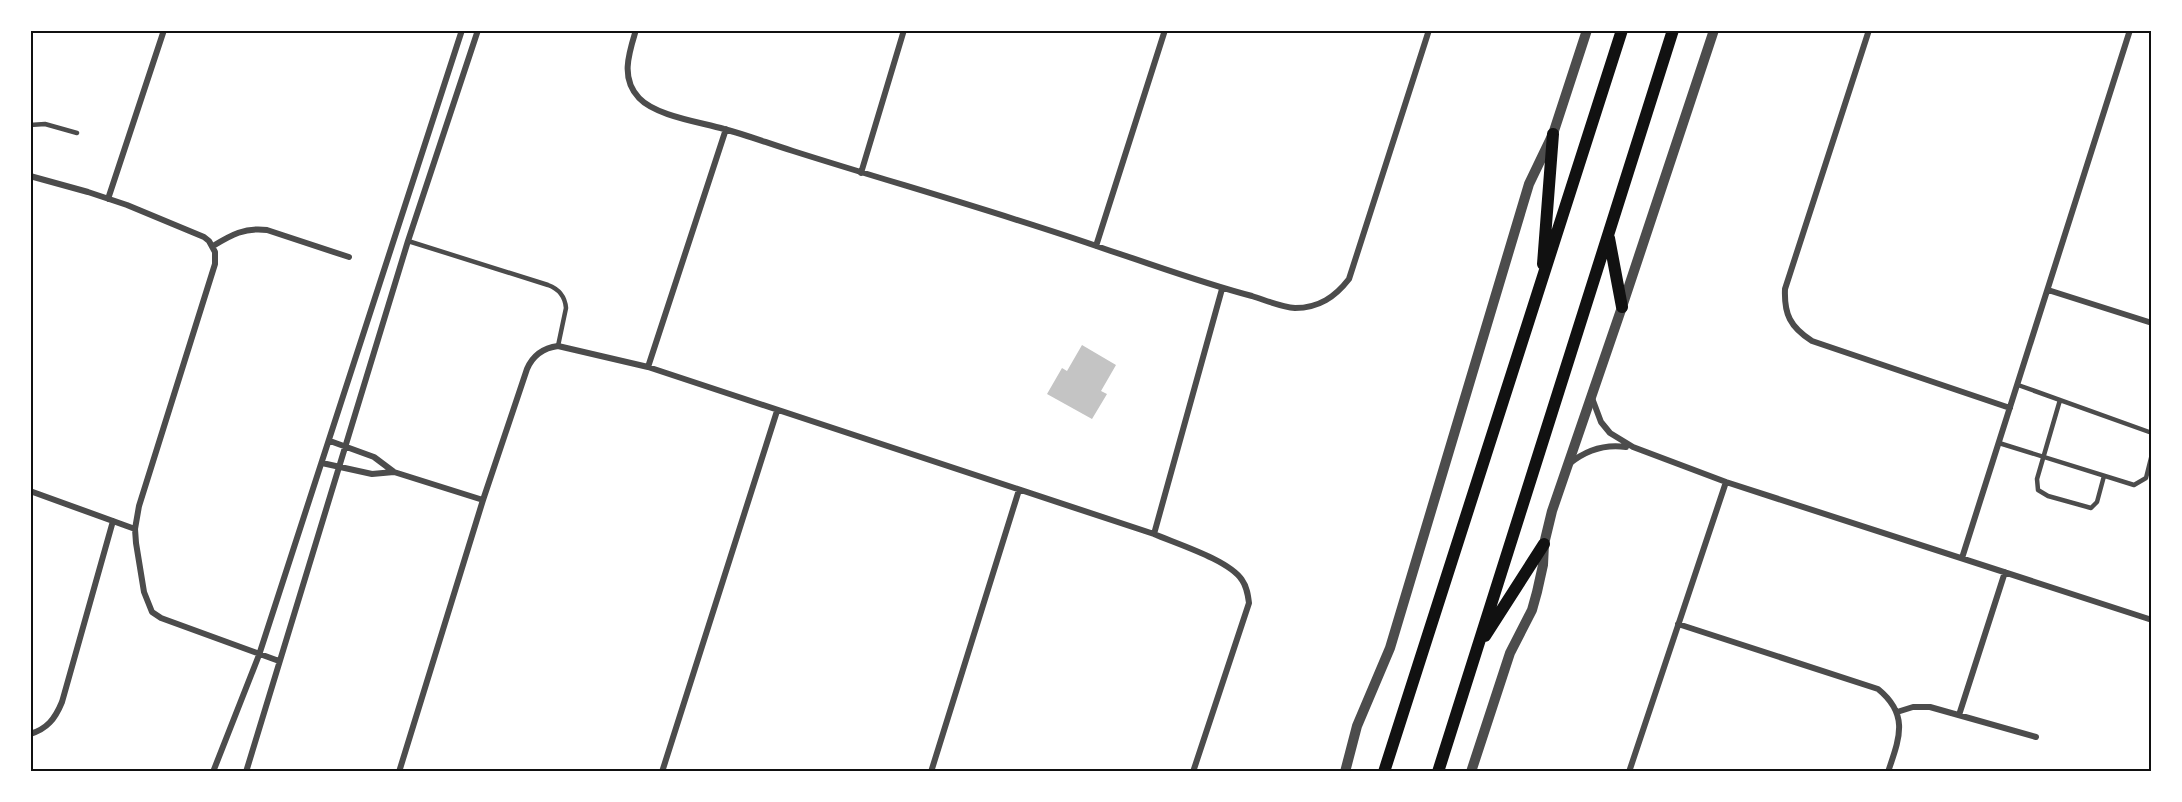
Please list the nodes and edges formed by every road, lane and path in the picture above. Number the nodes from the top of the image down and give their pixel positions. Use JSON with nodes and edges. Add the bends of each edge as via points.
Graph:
{"nodes":[{"id":1,"x":164,"y":30,"type":"edge"},
{"id":2,"x":462,"y":30,"type":"edge"},
{"id":3,"x":478,"y":30,"type":"edge"},
{"id":4,"x":636,"y":30,"type":"edge"},
{"id":5,"x":904,"y":30,"type":"edge"},
{"id":6,"x":1165,"y":30,"type":"edge"},
{"id":7,"x":1429,"y":30,"type":"edge"},
{"id":8,"x":1587,"y":30,"type":"edge"},
{"id":9,"x":1622,"y":30,"type":"edge"},
{"id":10,"x":1673,"y":30,"type":"edge"},
{"id":11,"x":1714,"y":30,"type":"edge"},
{"id":12,"x":1869,"y":30,"type":"edge"},
{"id":13,"x":2130,"y":30,"type":"edge"},
{"id":14,"x":30,"y":126,"type":"edge"},
{"id":15,"x":726,"y":129,"type":"junction"},
{"id":16,"x":76,"y":134,"type":"dead end"},
{"id":17,"x":1553,"y":134,"type":"junction"},
{"id":18,"x":861,"y":173,"type":"junction"},
{"id":19,"x":30,"y":176,"type":"edge"},
{"id":20,"x":108,"y":199,"type":"junction"},
{"id":21,"x":1608,"y":234,"type":"junction"},
{"id":22,"x":408,"y":241,"type":"junction"},
{"id":23,"x":213,"y":246,"type":"junction"},
{"id":24,"x":1096,"y":246,"type":"junction"},
{"id":25,"x":350,"y":257,"type":"dead end"},
{"id":26,"x":1543,"y":274,"type":"junction"},
{"id":27,"x":1222,"y":289,"type":"junction"},
{"id":28,"x":2048,"y":290,"type":"junction"},
{"id":29,"x":1622,"y":307,"type":"junction"},
{"id":30,"x":2152,"y":323,"type":"edge"},
{"id":31,"x":558,"y":346,"type":"junction"},
{"id":32,"x":648,"y":367,"type":"junction"},
{"id":33,"x":2018,"y":385,"type":"junction"},
{"id":34,"x":1591,"y":396,"type":"junction"},
{"id":35,"x":2060,"y":400,"type":"junction"},
{"id":36,"x":2010,"y":408,"type":"junction"},
{"id":37,"x":777,"y":411,"type":"junction"},
{"id":38,"x":2152,"y":433,"type":"edge"},
{"id":39,"x":330,"y":441,"type":"junction"},
{"id":40,"x":1999,"y":443,"type":"junction"},
{"id":41,"x":346,"y":445,"type":"junction"},
{"id":42,"x":1633,"y":447,"type":"junction"},
{"id":43,"x":2152,"y":454,"type":"edge"},
{"id":44,"x":2043,"y":457,"type":"junction"},
{"id":45,"x":322,"y":463,"type":"junction"},
{"id":46,"x":339,"y":467,"type":"junction"},
{"id":47,"x":1566,"y":467,"type":"junction"},
{"id":48,"x":394,"y":472,"type":"junction"},
{"id":49,"x":2104,"y":476,"type":"junction"},
{"id":50,"x":1725,"y":482,"type":"junction"},
{"id":51,"x":1019,"y":490,"type":"junction"},
{"id":52,"x":30,"y":492,"type":"edge"},
{"id":53,"x":483,"y":500,"type":"junction"},
{"id":54,"x":112,"y":521,"type":"junction"},
{"id":55,"x":135,"y":529,"type":"junction"},
{"id":56,"x":1154,"y":534,"type":"junction"},
{"id":57,"x":1544,"y":544,"type":"junction"},
{"id":58,"x":1962,"y":558,"type":"junction"},
{"id":59,"x":2005,"y":572,"type":"junction"},
{"id":60,"x":2152,"y":620,"type":"edge"},
{"id":61,"x":1678,"y":624,"type":"junction"},
{"id":62,"x":1474,"y":652,"type":"junction"},
{"id":63,"x":259,"y":655,"type":"junction"},
{"id":64,"x":279,"y":661,"type":"junction"},
{"id":65,"x":1897,"y":712,"type":"junction"},
{"id":66,"x":1959,"y":715,"type":"junction"},
{"id":67,"x":30,"y":734,"type":"edge"},
{"id":68,"x":2036,"y":737,"type":"dead end"},
{"id":69,"x":213,"y":772,"type":"edge"},
{"id":70,"x":246,"y":772,"type":"edge"},
{"id":71,"x":399,"y":772,"type":"edge"},
{"id":72,"x":662,"y":772,"type":"edge"},
{"id":73,"x":932,"y":772,"type":"edge"},
{"id":74,"x":1193,"y":772,"type":"edge"},
{"id":75,"x":1346,"y":772,"type":"edge"},
{"id":76,"x":1384,"y":772,"type":"edge"},
{"id":77,"x":1438,"y":772,"type":"edge"},
{"id":78,"x":1471,"y":772,"type":"edge"},
{"id":79,"x":1629,"y":772,"type":"edge"},
{"id":80,"x":1888,"y":772,"type":"edge"}],
"edges":[{"from":1,"to":20,"type":"street"},
{"from":2,"to":39,"type":"street"},
{"from":3,"to":22,"type":"street"},
{"from":4,"to":15,"type":"street","via":[[627,62],[629,81],[639,98],[661,111]]},
{"from":5,"to":18,"type":"street"},
{"from":6,"to":24,"type":"street"},
{"from":7,"to":27,"type":"street","via":[[1349,279],[1326,301],[1310,307],[1293,308]]},
{"from":8,"to":17,"type":"street"},
{"from":9,"to":26,"type":"main road"},
{"from":10,"to":21,"type":"main road"},
{"from":11,"to":29,"type":"street"},
{"from":12,"to":36,"type":"street","via":[[1785,289],[1785,307],[1800,334],[1812,341]]},
{"from":13,"to":28,"type":"street"},
{"from":14,"to":16,"type":"lane","via":[[45,124]]},
{"from":15,"to":18,"type":"street"},
{"from":15,"to":32,"type":"street"},
{"from":17,"to":26,"type":"main road"},
{"from":17,"to":75,"type":"street","via":[[1529,184],[1390,648],[1357,726]]},
{"from":18,"to":24,"type":"street"},
{"from":19,"to":20,"type":"street"},
{"from":20,"to":23,"type":"street","via":[[204,237]]},
{"from":21,"to":29,"type":"main road"},
{"from":21,"to":62,"type":"main road"},
{"from":22,"to":31,"type":"lane","via":[[554,287],[566,301]]},
{"from":22,"to":41,"type":"street"},
{"from":23,"to":25,"type":"street","via":[[254,228]]},
{"from":23,"to":55,"type":"street","via":[[215,264],[146,482]]},
{"from":24,"to":27,"type":"street"},
{"from":26,"to":76,"type":"main road"},
{"from":27,"to":56,"type":"street"},
{"from":28,"to":30,"type":"street"},
{"from":28,"to":33,"type":"street"},
{"from":29,"to":34,"type":"street"},
{"from":31,"to":32,"type":"street"},
{"from":31,"to":53,"type":"street","via":[[546,348],[530,362]]},
{"from":32,"to":37,"type":"street"},
{"from":33,"to":35,"type":"lane"},
{"from":33,"to":36,"type":"street"},
{"from":34,"to":42,"type":"street","via":[[1610,433]]},
{"from":34,"to":47,"type":"street"},
{"from":35,"to":38,"type":"lane"},
{"from":35,"to":44,"type":"lane"},
{"from":36,"to":40,"type":"street"},
{"from":37,"to":51,"type":"street"},
{"from":37,"to":72,"type":"street"},
{"from":39,"to":41,"type":"street"},
{"from":39,"to":45,"type":"street"},
{"from":40,"to":44,"type":"lane"},
{"from":40,"to":58,"type":"street"},
{"from":41,"to":46,"type":"street"},
{"from":41,"to":48,"type":"street","via":[[374,457]]},
{"from":42,"to":47,"type":"street","via":[[1590,450]]},
{"from":42,"to":50,"type":"street"},
{"from":43,"to":49,"type":"lane","via":[[2146,478],[2140,483],[2134,485]]},
{"from":44,"to":49,"type":"lane"},
{"from":44,"to":49,"type":"lane","via":[[2036,485],[2048,496],[2091,507],[2097,502]]},
{"from":45,"to":46,"type":"street"},
{"from":45,"to":63,"type":"street"},
{"from":46,"to":48,"type":"street","via":[[372,474]]},
{"from":46,"to":64,"type":"street"},
{"from":47,"to":57,"type":"street"},
{"from":48,"to":53,"type":"street"},
{"from":50,"to":58,"type":"street"},
{"from":50,"to":61,"type":"street"},
{"from":51,"to":56,"type":"street"},
{"from":51,"to":73,"type":"street"},
{"from":52,"to":54,"type":"street"},
{"from":53,"to":71,"type":"street"},
{"from":54,"to":55,"type":"street"},
{"from":54,"to":67,"type":"street","via":[[58,713],[40,731]]},
{"from":55,"to":63,"type":"street","via":[[144,592],[152,612]]},
{"from":56,"to":74,"type":"street","via":[[1226,566],[1243,580],[1248,594],[1247,612]]},
{"from":57,"to":62,"type":"main road"},
{"from":57,"to":78,"type":"street","via":[[1542,578],[1532,610],[1510,653]]},
{"from":58,"to":59,"type":"street"},
{"from":59,"to":60,"type":"street"},
{"from":59,"to":66,"type":"street"},
{"from":61,"to":65,"type":"street","via":[[1869,685],[1886,695]]},
{"from":61,"to":79,"type":"street"},
{"from":62,"to":77,"type":"main road"},
{"from":63,"to":64,"type":"street"},
{"from":63,"to":69,"type":"street"},
{"from":64,"to":70,"type":"street"},
{"from":65,"to":66,"type":"street","via":[[1921,706]]},
{"from":65,"to":80,"type":"street","via":[[1899,736]]},
{"from":66,"to":68,"type":"street"}]}
